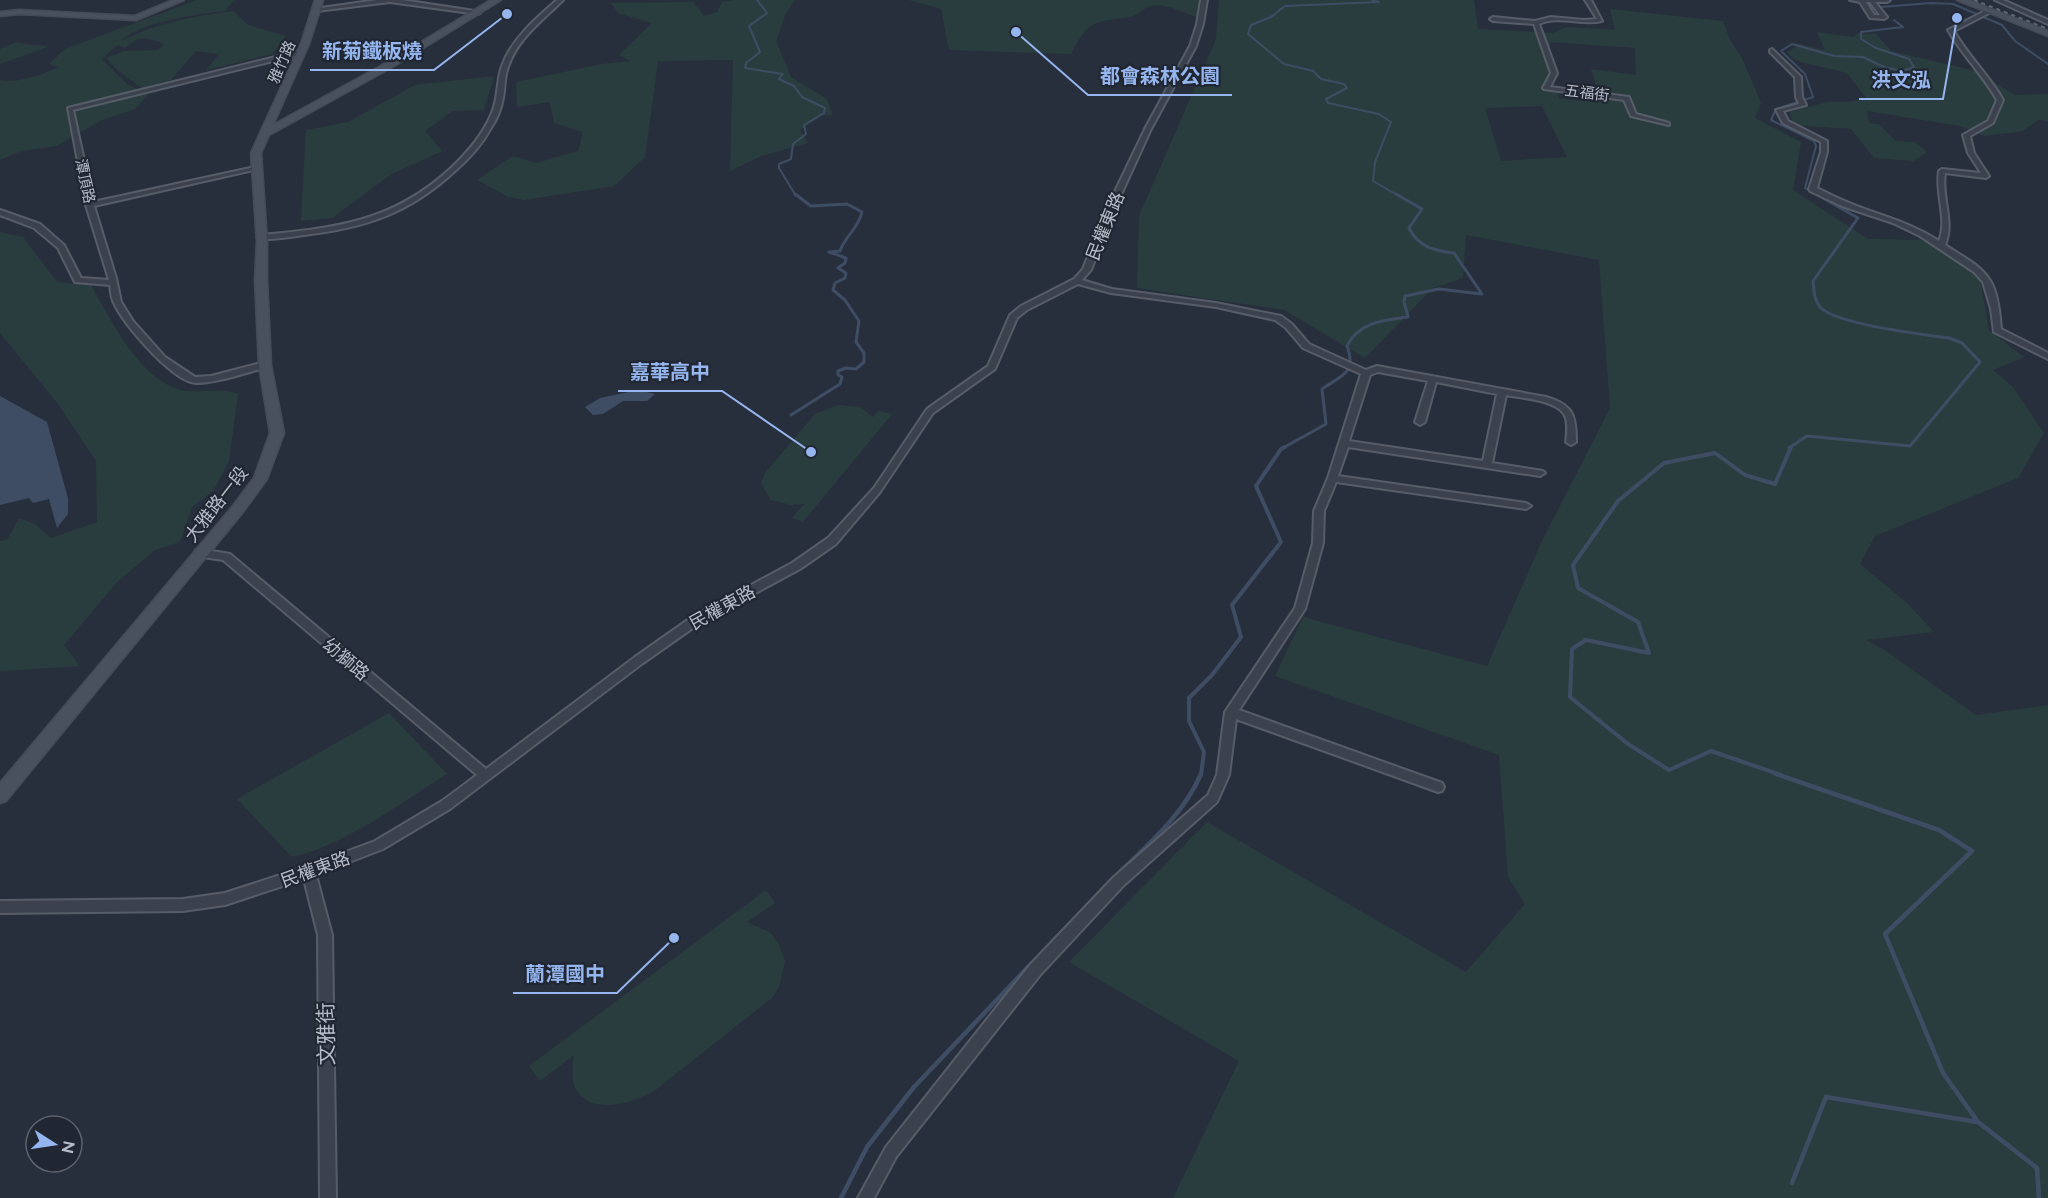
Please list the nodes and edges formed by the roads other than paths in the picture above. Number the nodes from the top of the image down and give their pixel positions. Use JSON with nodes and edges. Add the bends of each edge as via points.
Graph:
{"nodes":[{"id":1,"x":180,"y":0,"type":"edge"},
{"id":2,"x":497,"y":0,"type":"edge"},
{"id":3,"x":561,"y":0,"type":"edge"},
{"id":4,"x":1204,"y":0,"type":"edge"},
{"id":5,"x":1588,"y":0,"type":"edge"},
{"id":6,"x":1857,"y":0,"type":"edge"},
{"id":7,"x":1885,"y":0,"type":"edge"},
{"id":8,"x":1961,"y":0,"type":"edge"},
{"id":9,"x":1998,"y":0,"type":"edge"},
{"id":10,"x":1872,"y":1,"type":"edge"},
{"id":11,"x":318,"y":4,"type":"edge"},
{"id":12,"x":1989,"y":11,"type":"junction"},
{"id":13,"x":478,"y":12,"type":"junction"},
{"id":14,"x":0,"y":14,"type":"edge"},
{"id":15,"x":1494,"y":19,"type":"dead end"},
{"id":16,"x":2048,"y":22,"type":"edge"},
{"id":17,"x":1536,"y":23,"type":"junction"},
{"id":18,"x":2048,"y":34,"type":"edge"},
{"id":19,"x":1772,"y":51,"type":"dead end"},
{"id":20,"x":300,"y":53,"type":"junction"},
{"id":21,"x":1667,"y":124,"type":"dead end"},
{"id":22,"x":266,"y":133,"type":"junction"},
{"id":23,"x":255,"y":169,"type":"junction"},
{"id":24,"x":90,"y":205,"type":"junction"},
{"id":25,"x":0,"y":212,"type":"edge"},
{"id":26,"x":261,"y":237,"type":"junction"},
{"id":27,"x":1941,"y":245,"type":"junction"},
{"id":28,"x":1077,"y":280,"type":"junction"},
{"id":29,"x":113,"y":283,"type":"junction"},
{"id":30,"x":2048,"y":356,"type":"edge"},
{"id":31,"x":265,"y":364,"type":"junction"},
{"id":32,"x":1366,"y":373,"type":"junction"},
{"id":33,"x":1433,"y":378,"type":"junction"},
{"id":34,"x":1502,"y":391,"type":"junction"},
{"id":35,"x":1420,"y":422,"type":"dead end"},
{"id":36,"x":1571,"y":442,"type":"dead end"},
{"id":37,"x":1344,"y":443,"type":"junction"},
{"id":38,"x":1487,"y":465,"type":"junction"},
{"id":39,"x":1540,"y":473,"type":"dead end"},
{"id":40,"x":1333,"y":478,"type":"junction"},
{"id":41,"x":1526,"y":506,"type":"dead end"},
{"id":42,"x":200,"y":553,"type":"junction"},
{"id":43,"x":1231,"y":712,"type":"junction"},
{"id":44,"x":486,"y":776,"type":"junction"},
{"id":45,"x":1438,"y":787,"type":"dead end"},
{"id":46,"x":0,"y":796,"type":"edge"},
{"id":47,"x":309,"y":873,"type":"junction"},
{"id":48,"x":0,"y":907,"type":"edge"},
{"id":49,"x":328,"y":1198,"type":"edge"},
{"id":50,"x":866,"y":1198,"type":"edge"}],
"edges":[{"from":1,"to":14,"type":"main road","via":[[136,18]]},
{"from":2,"to":13,"type":"main road"},
{"from":3,"to":26,"type":"street","via":[[536,21],[506,65],[499,105],[486,135],[428,194],[363,223],[330,231]]},
{"from":4,"to":28,"type":"street","name":"民權東路","via":[[1193,46],[1148,129],[1110,210],[1088,269]]},
{"from":5,"to":17,"type":"street","via":[[1600,20],[1543,19]]},
{"from":6,"to":10,"type":"street"},
{"from":6,"to":10,"type":"street","via":[[1872,17],[1884,17]]},
{"from":7,"to":10,"type":"street"},
{"from":8,"to":12,"type":"main road"},
{"from":9,"to":16,"type":"street"},
{"from":11,"to":13,"type":"street","via":[[390,0]]},
{"from":11,"to":20,"type":"main road","name":"雅竹路"},
{"from":12,"to":18,"type":"main road"},
{"from":12,"to":27,"type":"street","via":[[1951,30],[2000,100],[1991,122],[1966,135],[1971,153],[1986,176],[1942,171],[1939,181],[1947,237]]},
{"from":13,"to":22,"type":"main road"},
{"from":15,"to":17,"type":"street"},
{"from":17,"to":21,"type":"street","name":"五福街","via":[[1554,73],[1546,88],[1626,98],[1633,115]]},
{"from":19,"to":27,"type":"street","via":[[1798,77],[1803,105],[1779,110],[1785,122],[1824,141],[1813,189],[1896,221]]},
{"from":20,"to":22,"type":"main road","name":"雅竹路"},
{"from":20,"to":24,"type":"street","name":"潭頂路","via":[[70,109]]},
{"from":22,"to":23,"type":"main road","name":"大雅路一段","via":[[256,153]]},
{"from":23,"to":24,"type":"street"},
{"from":23,"to":26,"type":"main road","name":"大雅路一段"},
{"from":24,"to":29,"type":"street","name":"潭頂路"},
{"from":25,"to":29,"type":"street","via":[[37,226],[61,247],[78,280]]},
{"from":26,"to":31,"type":"main road","name":"大雅路一段"},
{"from":27,"to":30,"type":"street","via":[[1987,281],[1997,330]]},
{"from":28,"to":32,"type":"street","via":[[1111,291],[1278,318],[1306,346]]},
{"from":28,"to":44,"type":"street","name":"民權東路","via":[[1013,317],[992,367],[930,411],[877,490],[832,541],[796,566],[696,620]]},
{"from":29,"to":31,"type":"street","name":"潭頂路","via":[[117,302],[130,322],[162,359],[193,380]]},
{"from":31,"to":42,"type":"main road","name":"大雅路一段","via":[[277,433],[260,479]]},
{"from":32,"to":33,"type":"street","via":[[1377,369]]},
{"from":32,"to":37,"type":"street"},
{"from":33,"to":34,"type":"street"},
{"from":33,"to":35,"type":"street"},
{"from":34,"to":36,"type":"street","via":[[1561,405],[1569,411],[1572,421]]},
{"from":34,"to":38,"type":"street"},
{"from":37,"to":38,"type":"street"},
{"from":37,"to":40,"type":"street"},
{"from":38,"to":39,"type":"street"},
{"from":40,"to":41,"type":"street"},
{"from":40,"to":43,"type":"street","via":[[1319,511],[1318,543],[1300,609]]},
{"from":42,"to":44,"type":"street","name":"幼獅路","via":[[226,557]]},
{"from":42,"to":46,"type":"main road","name":"大雅路一段"},
{"from":43,"to":45,"type":"street"},
{"from":43,"to":50,"type":"street","via":[[1223,774],[1213,798],[1119,881],[1035,970],[891,1152]]},
{"from":44,"to":47,"type":"street","name":"民權東路","via":[[379,845]]},
{"from":47,"to":48,"type":"street","name":"民權東路","via":[[225,899],[183,905]]},
{"from":47,"to":49,"type":"street","name":"文雅街","via":[[325,935]]}]}
